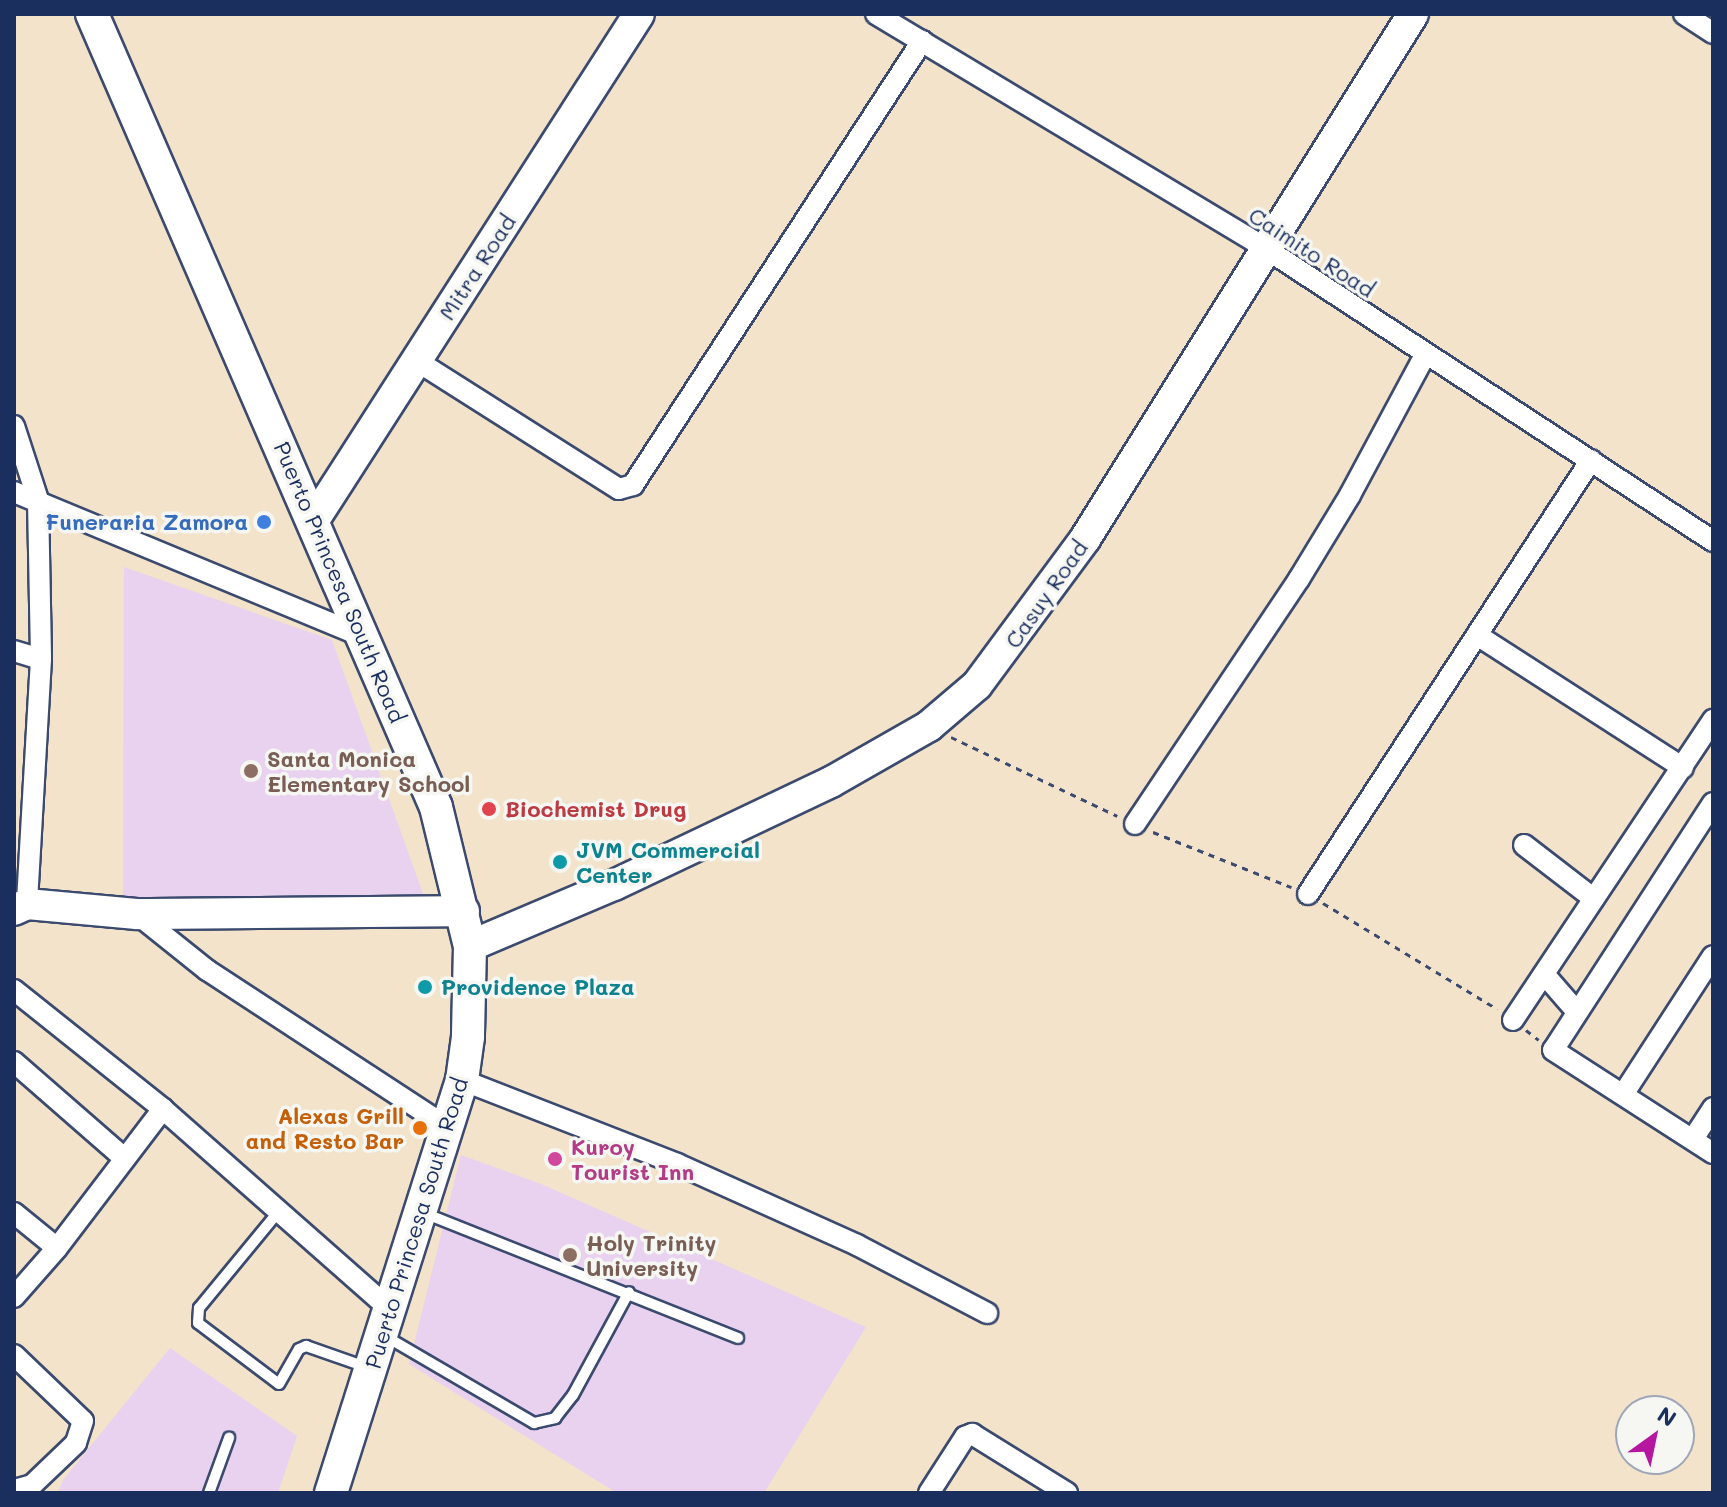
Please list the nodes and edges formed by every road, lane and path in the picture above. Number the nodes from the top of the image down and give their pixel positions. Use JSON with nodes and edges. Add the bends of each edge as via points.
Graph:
{"nodes":[{"id":1,"x":92,"y":14,"type":"edge"},
{"id":2,"x":639,"y":14,"type":"edge"},
{"id":3,"x":876,"y":14,"type":"edge"},
{"id":4,"x":1413,"y":14,"type":"edge"},
{"id":5,"x":1684,"y":14,"type":"edge"},
{"id":6,"x":1713,"y":33,"type":"edge"},
{"id":7,"x":922,"y":41,"type":"junction"},
{"id":8,"x":1268,"y":250,"type":"junction"},
{"id":9,"x":1425,"y":355,"type":"junction"},
{"id":10,"x":417,"y":361,"type":"junction"},
{"id":11,"x":14,"y":426,"type":"edge"},
{"id":12,"x":1591,"y":460,"type":"junction"},
{"id":13,"x":14,"y":492,"type":"edge"},
{"id":14,"x":38,"y":500,"type":"junction"},
{"id":15,"x":314,"y":520,"type":"junction"},
{"id":16,"x":1713,"y":541,"type":"edge"},
{"id":17,"x":1477,"y":635,"type":"junction"},
{"id":18,"x":362,"y":636,"type":"junction"},
{"id":19,"x":14,"y":651,"type":"edge"},
{"id":20,"x":41,"y":659,"type":"junction"},
{"id":21,"x":1713,"y":720,"type":"edge"},
{"id":22,"x":929,"y":726,"type":"junction"},
{"id":23,"x":1683,"y":768,"type":"junction"},
{"id":24,"x":1713,"y":803,"type":"edge"},
{"id":25,"x":1135,"y":824,"type":"junction"},
{"id":26,"x":1524,"y":845,"type":"dead end"},
{"id":27,"x":1308,"y":894,"type":"junction"},
{"id":28,"x":1594,"y":899,"type":"junction"},
{"id":29,"x":20,"y":907,"type":"edge"},
{"id":30,"x":464,"y":911,"type":"junction"},
{"id":31,"x":137,"y":914,"type":"junction"},
{"id":32,"x":470,"y":946,"type":"junction"},
{"id":33,"x":1713,"y":956,"type":"edge"},
{"id":34,"x":1544,"y":974,"type":"junction"},
{"id":35,"x":14,"y":990,"type":"edge"},
{"id":36,"x":1577,"y":1012,"type":"junction"},
{"id":37,"x":1513,"y":1020,"type":"junction"},
{"id":38,"x":1553,"y":1050,"type":"junction"},
{"id":39,"x":14,"y":1062,"type":"edge"},
{"id":40,"x":462,"y":1080,"type":"junction"},
{"id":41,"x":1624,"y":1093,"type":"junction"},
{"id":42,"x":1713,"y":1108,"type":"edge"},
{"id":43,"x":163,"y":1109,"type":"junction"},
{"id":44,"x":448,"y":1128,"type":"junction"},
{"id":45,"x":1693,"y":1139,"type":"junction"},
{"id":46,"x":1713,"y":1153,"type":"edge"},
{"id":47,"x":125,"y":1159,"type":"junction"},
{"id":48,"x":279,"y":1211,"type":"junction"},
{"id":49,"x":423,"y":1212,"type":"junction"},
{"id":50,"x":14,"y":1213,"type":"edge"},
{"id":51,"x":57,"y":1248,"type":"junction"},
{"id":52,"x":629,"y":1292,"type":"junction"},
{"id":53,"x":14,"y":1297,"type":"edge"},
{"id":54,"x":987,"y":1313,"type":"dead end"},
{"id":55,"x":387,"y":1322,"type":"junction"},
{"id":56,"x":738,"y":1338,"type":"dead end"},
{"id":57,"x":14,"y":1355,"type":"edge"},
{"id":58,"x":372,"y":1369,"type":"junction"},
{"id":59,"x":229,"y":1438,"type":"dead end"},
{"id":60,"x":14,"y":1490,"type":"edge"},
{"id":61,"x":936,"y":1490,"type":"edge"},
{"id":62,"x":209,"y":1493,"type":"edge"},
{"id":63,"x":331,"y":1493,"type":"edge"},
{"id":64,"x":1067,"y":1493,"type":"edge"}],
"edges":[{"from":1,"to":15,"type":"main road","name":"Puerto Princesa South Road"},
{"from":2,"to":10,"type":"street","name":"Mitra Road"},
{"from":3,"to":7,"type":"street","name":"Caimito Road"},
{"from":4,"to":8,"type":"street","name":"Casuy Road"},
{"from":5,"to":6,"type":"street"},
{"from":7,"to":8,"type":"street","name":"Caimito Road"},
{"from":7,"to":10,"type":"street","via":[[633,485],[619,489]]},
{"from":8,"to":9,"type":"street","name":"Caimito Road"},
{"from":8,"to":22,"type":"street","name":"Casuy Road","via":[[1085,539],[977,685]]},
{"from":9,"to":12,"type":"street","name":"Caimito Road"},
{"from":9,"to":25,"type":"street","via":[[1299,579]]},
{"from":10,"to":15,"type":"street","name":"Mitra Road"},
{"from":11,"to":14,"type":"street"},
{"from":12,"to":16,"type":"street","name":"Caimito Road"},
{"from":12,"to":17,"type":"street"},
{"from":13,"to":14,"type":"street"},
{"from":14,"to":18,"type":"street"},
{"from":14,"to":20,"type":"street"},
{"from":15,"to":18,"type":"main road","name":"Puerto Princesa South Road"},
{"from":17,"to":23,"type":"street"},
{"from":17,"to":27,"type":"street"},
{"from":18,"to":30,"type":"main road","name":"Puerto Princesa South Road","via":[[436,807]]},
{"from":19,"to":20,"type":"street"},
{"from":20,"to":29,"type":"street"},
{"from":21,"to":23,"type":"street"},
{"from":22,"to":25,"type":"path"},
{"from":22,"to":32,"type":"street","name":"Casuy Road","via":[[831,782],[614,885]]},
{"from":23,"to":28,"type":"street"},
{"from":24,"to":36,"type":"street"},
{"from":25,"to":27,"type":"path"},
{"from":26,"to":28,"type":"street"},
{"from":27,"to":37,"type":"path"},
{"from":28,"to":34,"type":"street"},
{"from":29,"to":31,"type":"street"},
{"from":30,"to":31,"type":"street"},
{"from":30,"to":32,"type":"main road","name":"Puerto Princesa South Road"},
{"from":31,"to":44,"type":"street","via":[[207,970]]},
{"from":32,"to":40,"type":"main road","name":"Puerto Princesa South Road"},
{"from":33,"to":41,"type":"street"},
{"from":34,"to":36,"type":"street"},
{"from":34,"to":37,"type":"street"},
{"from":35,"to":43,"type":"street"},
{"from":36,"to":38,"type":"street"},
{"from":37,"to":38,"type":"path"},
{"from":38,"to":41,"type":"street"},
{"from":39,"to":47,"type":"street"},
{"from":40,"to":44,"type":"main road","name":"Puerto Princesa South Road"},
{"from":40,"to":54,"type":"street","via":[[677,1164],[857,1245]]},
{"from":41,"to":45,"type":"street"},
{"from":42,"to":45,"type":"street"},
{"from":43,"to":47,"type":"street"},
{"from":43,"to":48,"type":"street"},
{"from":44,"to":49,"type":"main road","name":"Puerto Princesa South Road"},
{"from":45,"to":46,"type":"street"},
{"from":47,"to":51,"type":"street"},
{"from":48,"to":55,"type":"street"},
{"from":48,"to":58,"type":"lane","via":[[199,1308],[198,1323],[279,1384],[306,1346]]},
{"from":49,"to":52,"type":"lane"},
{"from":49,"to":55,"type":"main road","name":"Puerto Princesa South Road"},
{"from":50,"to":51,"type":"street"},
{"from":51,"to":53,"type":"street"},
{"from":52,"to":55,"type":"lane","via":[[573,1395],[555,1418],[534,1423]]},
{"from":52,"to":56,"type":"lane"},
{"from":55,"to":58,"type":"main road","name":"Puerto Princesa South Road"},
{"from":57,"to":60,"type":"street","via":[[75,1410],[83,1427],[76,1443],[32,1485]]},
{"from":58,"to":63,"type":"main road","name":"Puerto Princesa South Road"},
{"from":59,"to":62,"type":"lane"},
{"from":61,"to":64,"type":"street","via":[[965,1437],[972,1434]]}]}
